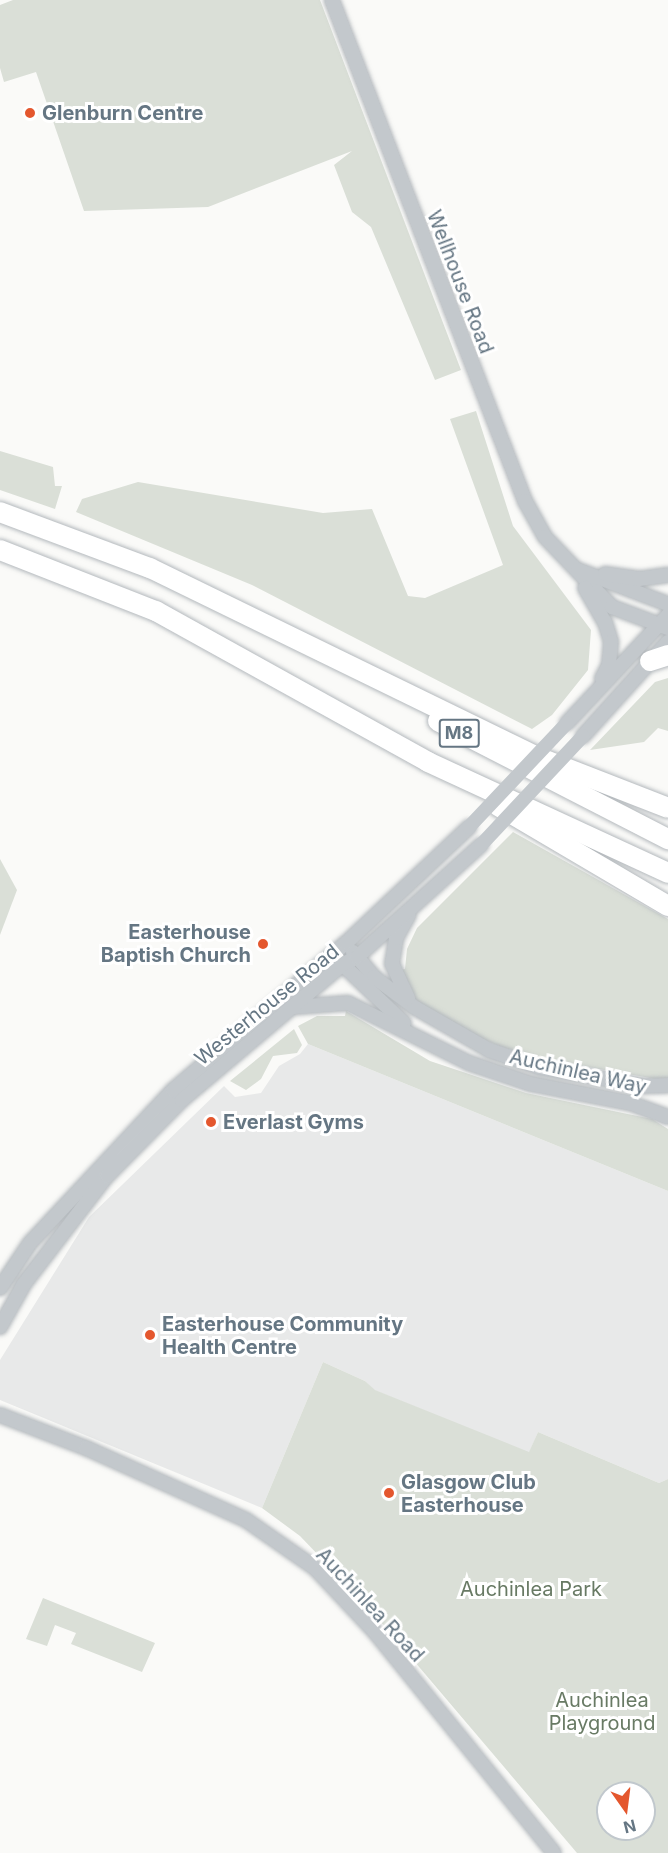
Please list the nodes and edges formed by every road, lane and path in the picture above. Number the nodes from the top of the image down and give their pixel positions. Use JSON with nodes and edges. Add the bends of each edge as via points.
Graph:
{"nodes":[{"id":1,"x":332,"y":0,"type":"edge"},
{"id":2,"x":0,"y":512,"type":"edge"},
{"id":3,"x":0,"y":550,"type":"edge"},
{"id":4,"x":571,"y":567,"type":"junction"},
{"id":5,"x":668,"y":575,"type":"edge"},
{"id":6,"x":668,"y":604,"type":"edge"},
{"id":7,"x":255,"y":619,"type":"junction"},
{"id":8,"x":665,"y":623,"type":"edge"},
{"id":9,"x":668,"y":642,"type":"edge"},
{"id":10,"x":659,"y":658,"type":"edge"},
{"id":11,"x":590,"y":697,"type":"junction"},
{"id":12,"x":377,"y":734,"type":"junction"},
{"id":13,"x":668,"y":808,"type":"edge"},
{"id":14,"x":668,"y":839,"type":"edge"},
{"id":15,"x":668,"y":873,"type":"edge"},
{"id":16,"x":420,"y":902,"type":"junction"},
{"id":17,"x":668,"y":906,"type":"edge"},
{"id":18,"x":346,"y":943,"type":"junction"},
{"id":19,"x":333,"y":954,"type":"junction"},
{"id":20,"x":357,"y":957,"type":"junction"},
{"id":21,"x":342,"y":965,"type":"junction"},
{"id":22,"x":294,"y":1007,"type":"junction"},
{"id":23,"x":414,"y":1007,"type":"junction"},
{"id":24,"x":415,"y":1033,"type":"junction"},
{"id":25,"x":668,"y":1085,"type":"edge"},
{"id":26,"x":668,"y":1117,"type":"edge"},
{"id":27,"x":0,"y":1288,"type":"edge"},
{"id":28,"x":0,"y":1327,"type":"edge"},
{"id":29,"x":0,"y":1414,"type":"edge"},
{"id":30,"x":554,"y":1853,"type":"edge"}],
"edges":[{"from":1,"to":4,"type":"street","name":"Wellhouse Road","via":[[525,501],[545,537]]},
{"from":2,"to":7,"type":"highway","number":"M8","via":[[140,564]]},
{"from":3,"to":12,"type":"highway","number":"M8","via":[[156,611]]},
{"from":4,"to":5,"type":"street","via":[[639,579]]},
{"from":4,"to":6,"type":"street","name":"Wellhouse Road"},
{"from":4,"to":8,"type":"street","name":"Wellhouse Road","via":[[612,607]]},
{"from":4,"to":11,"type":"street","via":[[605,622],[610,642],[609,665]]},
{"from":7,"to":13,"type":"highway","via":[[540,758]]},
{"from":7,"to":14,"type":"highway","number":"M8","via":[[489,750]]},
{"from":8,"to":11,"type":"street"},
{"from":9,"to":10,"type":"street","name":"Westerhouse Road"},
{"from":10,"to":16,"type":"street","name":"Westerhouse Road","bridge":true},
{"from":11,"to":18,"type":"street","name":"Westerhouse Road","bridge":true,"via":[[469,827]]},
{"from":12,"to":15,"type":"highway","number":"M8","via":[[428,762]]},
{"from":12,"to":17,"type":"highway","number":"M8"},
{"from":16,"to":20,"type":"street","name":"Westerhouse Road","via":[[406,910]]},
{"from":16,"to":23,"type":"street","via":[[401,924],[392,964],[397,982]]},
{"from":18,"to":19,"type":"street","name":"Westerhouse Road"},
{"from":18,"to":20,"type":"street","name":"Auchinlea Way"},
{"from":19,"to":21,"type":"street"},
{"from":19,"to":27,"type":"street","name":"Westerhouse Road","via":[[172,1090],[30,1243]]},
{"from":20,"to":21,"type":"street","name":"Westerhouse Road"},
{"from":20,"to":23,"type":"street","name":"Auchinlea Way","via":[[374,976]]},
{"from":21,"to":22,"type":"street","name":"Westerhouse Road"},
{"from":21,"to":24,"type":"street"},
{"from":22,"to":24,"type":"street","via":[[348,1003]]},
{"from":22,"to":28,"type":"street","name":"Westerhouse Road","via":[[182,1100],[107,1176],[35,1269]]},
{"from":23,"to":25,"type":"street","name":"Auchinlea Way","via":[[489,1050],[539,1067],[645,1086]]},
{"from":24,"to":26,"type":"street","name":"Auchinlea Way","via":[[469,1063],[531,1084],[630,1103]]},
{"from":29,"to":30,"type":"street","name":"Auchinlea Road","via":[[246,1520],[315,1568],[375,1632]]}]}
